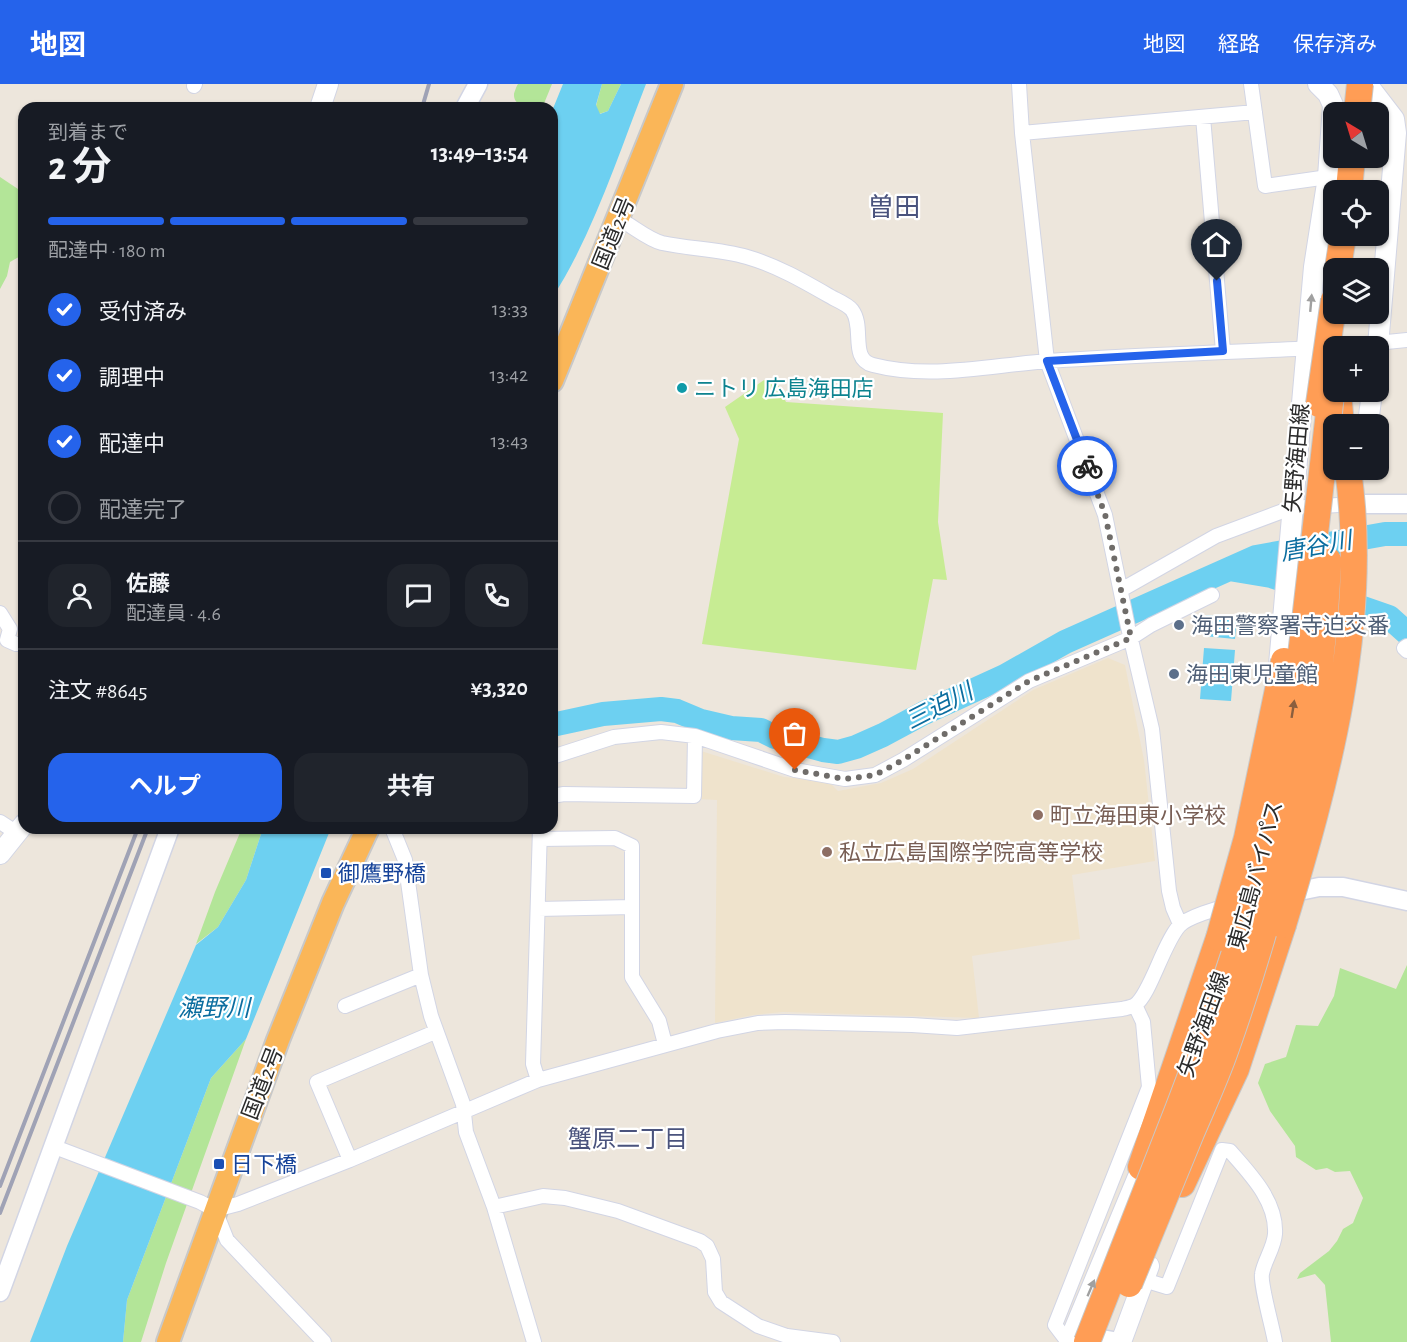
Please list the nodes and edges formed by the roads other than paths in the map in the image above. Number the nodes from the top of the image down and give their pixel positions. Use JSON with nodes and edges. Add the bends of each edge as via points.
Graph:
{"nodes":[{"id":1,"x":328,"y":84,"type":"edge"},
{"id":2,"x":478,"y":84,"type":"edge"},
{"id":3,"x":672,"y":84,"type":"edge"},
{"id":4,"x":1019,"y":84,"type":"edge"},
{"id":5,"x":1251,"y":84,"type":"edge"},
{"id":6,"x":1318,"y":84,"type":"edge"},
{"id":7,"x":1366,"y":85,"type":"edge"},
{"id":8,"x":322,"y":102,"type":"edge"},
{"id":9,"x":468,"y":102,"type":"edge"},
{"id":10,"x":1337,"y":102,"type":"edge"},
{"id":11,"x":1351,"y":102,"type":"edge"},
{"id":12,"x":1255,"y":112,"type":"junction"},
{"id":13,"x":1203,"y":117,"type":"junction"},
{"id":14,"x":1400,"y":118,"type":"edge"},
{"id":15,"x":1022,"y":133,"type":"junction"},
{"id":16,"x":1323,"y":184,"type":"edge"},
{"id":17,"x":619,"y":219,"type":"junction"},
{"id":18,"x":1323,"y":236,"type":"edge"},
{"id":19,"x":1331,"y":324,"type":"edge"},
{"id":20,"x":1379,"y":336,"type":"edge"},
{"id":21,"x":1407,"y":340,"type":"edge"},
{"id":22,"x":1389,"y":342,"type":"edge"},
{"id":23,"x":1323,"y":347,"type":"edge"},
{"id":24,"x":1306,"y":348,"type":"junction"},
{"id":25,"x":1223,"y":351,"type":"junction"},
{"id":26,"x":1047,"y":361,"type":"junction"},
{"id":27,"x":558,"y":366,"type":"edge"},
{"id":28,"x":1333,"y":402,"type":"edge"},
{"id":29,"x":1334,"y":402,"type":"edge"},
{"id":30,"x":1349,"y":480,"type":"edge"},
{"id":31,"x":1360,"y":480,"type":"edge"},
{"id":32,"x":1407,"y":504,"type":"edge"},
{"id":33,"x":1291,"y":508,"type":"junction"},
{"id":34,"x":1356,"y":514,"type":"junction"},
{"id":35,"x":1121,"y":593,"type":"junction"},
{"id":36,"x":1212,"y":595,"type":"dead end"},
{"id":37,"x":0,"y":614,"type":"edge"},
{"id":38,"x":1130,"y":633,"type":"junction"},
{"id":39,"x":18,"y":644,"type":"edge"},
{"id":40,"x":695,"y":736,"type":"junction"},
{"id":41,"x":558,"y":755,"type":"edge"},
{"id":42,"x":558,"y":795,"type":"edge"},
{"id":43,"x":0,"y":822,"type":"edge"},
{"id":44,"x":18,"y":827,"type":"edge"},
{"id":45,"x":18,"y":831,"type":"edge"},
{"id":46,"x":168,"y":834,"type":"edge"},
{"id":47,"x":365,"y":834,"type":"edge"},
{"id":48,"x":394,"y":834,"type":"edge"},
{"id":49,"x":540,"y":834,"type":"edge"},
{"id":50,"x":0,"y":854,"type":"edge"},
{"id":51,"x":1281,"y":894,"type":"junction"},
{"id":52,"x":1246,"y":901,"type":"junction"},
{"id":53,"x":1407,"y":901,"type":"edge"},
{"id":54,"x":632,"y":907,"type":"junction"},
{"id":55,"x":538,"y":909,"type":"junction"},
{"id":56,"x":1180,"y":924,"type":"junction"},
{"id":57,"x":421,"y":975,"type":"junction"},
{"id":58,"x":1135,"y":1005,"type":"junction"},
{"id":59,"x":345,"y":1006,"type":"dead end"},
{"id":60,"x":435,"y":1032,"type":"junction"},
{"id":61,"x":665,"y":1044,"type":"junction"},
{"id":62,"x":538,"y":1080,"type":"junction"},
{"id":63,"x":464,"y":1112,"type":"junction"},
{"id":64,"x":52,"y":1146,"type":"junction"},
{"id":65,"x":350,"y":1160,"type":"junction"},
{"id":66,"x":1141,"y":1167,"type":"junction"},
{"id":67,"x":1173,"y":1203,"type":"junction"},
{"id":68,"x":208,"y":1206,"type":"junction"},
{"id":69,"x":494,"y":1207,"type":"junction"},
{"id":70,"x":1144,"y":1280,"type":"junction"},
{"id":71,"x":0,"y":1292,"type":"edge"},
{"id":72,"x":168,"y":1342,"type":"edge"},
{"id":73,"x":324,"y":1342,"type":"edge"},
{"id":74,"x":534,"y":1342,"type":"edge"},
{"id":75,"x":833,"y":1342,"type":"edge"},
{"id":76,"x":1069,"y":1342,"type":"edge"},
{"id":77,"x":1087,"y":1342,"type":"edge"},
{"id":78,"x":1106,"y":1342,"type":"edge"},
{"id":79,"x":1120,"y":1342,"type":"edge"},
{"id":80,"x":1275,"y":1342,"type":"edge"}],
"edges":[{"from":1,"to":8,"type":"main road"},
{"from":2,"to":9,"type":"street"},
{"from":3,"to":17,"type":"highway","name":"国道2号"},
{"from":4,"to":15,"type":"street"},
{"from":5,"to":12,"type":"street"},
{"from":6,"to":10,"type":"main road"},
{"from":7,"to":11,"type":"highway","bridge":true},
{"from":7,"to":14,"type":"main road"},
{"from":12,"to":13,"type":"street"},
{"from":12,"to":16,"type":"street","via":[[1265,186]]},
{"from":13,"to":15,"type":"street"},
{"from":13,"to":25,"type":"street"},
{"from":14,"to":20,"type":"main road"},
{"from":15,"to":26,"type":"street"},
{"from":17,"to":26,"type":"street","via":[[662,243],[746,256],[786,271],[839,301],[852,310],[858,324],[860,354],[873,365],[956,372]]},
{"from":17,"to":27,"type":"highway","name":"国道2号"},
{"from":24,"to":18,"type":"main road","name":"矢野海田線","one_way":true,"via":[[1314,267]]},
{"from":19,"to":66,"type":"highway","bridge":true,"via":[[1283,669],[1247,838],[1219,938]]},
{"from":21,"to":22,"type":"street"},
{"from":23,"to":24,"type":"street"},
{"from":24,"to":25,"type":"street"},
{"from":24,"to":33,"type":"main road","name":"矢野海田線"},
{"from":25,"to":26,"type":"street"},
{"from":26,"to":35,"type":"street","via":[[1105,514]]},
{"from":77,"to":28,"type":"highway","name":"東広島バイパス","one_way":true,"bridge":true,"via":[[1215,1012],[1248,913],[1295,697]]},
{"from":29,"to":78,"type":"highway","name":"東広島バイパス","bridge":true,"via":[[1326,608],[1318,678],[1287,841],[1262,938],[1225,1052]]},
{"from":30,"to":67,"type":"highway","bridge":true,"via":[[1354,564],[1350,620],[1323,784],[1284,925],[1236,1069]]},
{"from":31,"to":34,"type":"main road","name":"矢野海田線"},
{"from":32,"to":34,"type":"street"},
{"from":33,"to":34,"type":"street"},
{"from":33,"to":35,"type":"street","via":[[1216,536]]},
{"from":33,"to":52,"type":"main road","name":"矢野海田線","via":[[1262,824]]},
{"from":34,"to":51,"type":"main road","name":"矢野海田線","bridge":true,"via":[[1321,766]]},
{"from":35,"to":38,"type":"street"},
{"from":36,"to":38,"type":"street"},
{"from":37,"to":39,"type":"street","via":[[10,629],[7,640]]},
{"from":38,"to":40,"type":"street","via":[[1029,681],[875,775],[845,779],[795,770]]},
{"from":38,"to":56,"type":"street","via":[[1152,729],[1169,891]]},
{"from":40,"to":41,"type":"street","via":[[661,732],[614,737]]},
{"from":40,"to":42,"type":"street","via":[[694,796]]},
{"from":43,"to":44,"type":"street"},
{"from":45,"to":50,"type":"main road"},
{"from":46,"to":64,"type":"street"},
{"from":47,"to":68,"type":"highway","name":"国道2号"},
{"from":48,"to":57,"type":"street","via":[[405,860]]},
{"from":49,"to":54,"type":"street","via":[[615,838],[632,846]]},
{"from":49,"to":55,"type":"street"},
{"from":51,"to":52,"type":"street"},
{"from":51,"to":53,"type":"street","via":[[1343,887]]},
{"from":51,"to":67,"type":"main road","name":"矢野海田線"},
{"from":52,"to":56,"type":"street"},
{"from":52,"to":66,"type":"main road","name":"矢野海田線","via":[[1174,1101]]},
{"from":54,"to":55,"type":"street"},
{"from":54,"to":61,"type":"street","via":[[632,977],[659,1021]]},
{"from":55,"to":62,"type":"street","via":[[534,1064]]},
{"from":56,"to":58,"type":"street"},
{"from":57,"to":59,"type":"street"},
{"from":57,"to":60,"type":"street"},
{"from":58,"to":61,"type":"street","via":[[957,1028],[758,1023]]},
{"from":58,"to":76,"type":"street","via":[[1143,1022],[1149,1087],[1055,1325]]},
{"from":60,"to":63,"type":"street"},
{"from":60,"to":65,"type":"street","via":[[317,1082]]},
{"from":61,"to":62,"type":"street"},
{"from":62,"to":63,"type":"street"},
{"from":63,"to":65,"type":"street"},
{"from":63,"to":69,"type":"street","via":[[466,1132]]},
{"from":64,"to":68,"type":"street"},
{"from":64,"to":71,"type":"street"},
{"from":65,"to":68,"type":"street","via":[[238,1204]]},
{"from":76,"to":66,"type":"main road","name":"矢野海田線","one_way":true},
{"from":67,"to":70,"type":"main road","name":"矢野海田線"},
{"from":68,"to":72,"type":"highway","name":"国道2号"},
{"from":68,"to":73,"type":"street","via":[[227,1240]]},
{"from":69,"to":74,"type":"street"},
{"from":69,"to":75,"type":"street","via":[[543,1196],[566,1198],[618,1211],[700,1241],[707,1245],[713,1259],[715,1292],[722,1302],[758,1326],[787,1336]]},
{"from":70,"to":79,"type":"main road","name":"矢野海田線"},
{"from":70,"to":80,"type":"street","via":[[1167,1287],[1222,1150],[1230,1151],[1265,1194],[1274,1219],[1275,1236],[1261,1276]]},
{"from":76,"to":79,"type":"street"}]}
